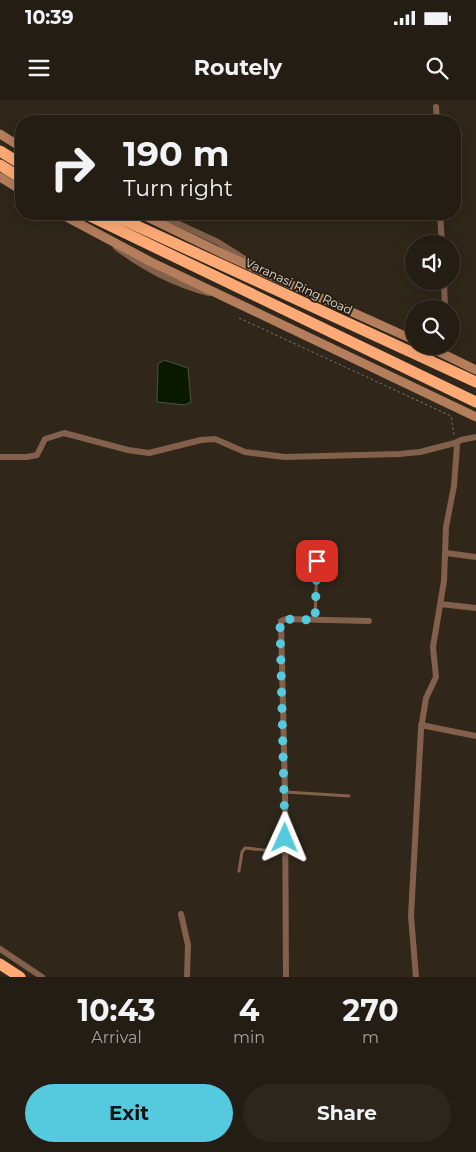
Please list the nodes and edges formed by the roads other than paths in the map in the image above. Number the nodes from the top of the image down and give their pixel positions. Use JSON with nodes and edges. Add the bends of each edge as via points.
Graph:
{"nodes":[{"id":1,"x":436,"y":107,"type":"dead end"},
{"id":2,"x":437,"y":115,"type":"edge"},
{"id":3,"x":0,"y":134,"type":"edge"},
{"id":4,"x":15,"y":143,"type":"edge"},
{"id":5,"x":0,"y":151,"type":"edge"},
{"id":6,"x":15,"y":160,"type":"edge"},
{"id":7,"x":0,"y":165,"type":"edge"},
{"id":8,"x":15,"y":174,"type":"edge"},
{"id":9,"x":0,"y":177,"type":"edge"},
{"id":10,"x":15,"y":186,"type":"edge"},
{"id":11,"x":72,"y":220,"type":"edge"},
{"id":12,"x":98,"y":220,"type":"edge"},
{"id":13,"x":124,"y":220,"type":"edge"},
{"id":14,"x":154,"y":220,"type":"edge"},
{"id":15,"x":170,"y":220,"type":"edge"},
{"id":16,"x":440,"y":220,"type":"edge"},
{"id":17,"x":441,"y":235,"type":"edge"},
{"id":18,"x":270,"y":275,"type":"junction"},
{"id":19,"x":405,"y":336,"type":"edge"},
{"id":20,"x":446,"y":355,"type":"edge"},
{"id":21,"x":450,"y":357,"type":"joint"},
{"id":22,"x":476,"y":370,"type":"edge"},
{"id":23,"x":476,"y":382,"type":"edge"},
{"id":24,"x":476,"y":402,"type":"edge"},
{"id":25,"x":476,"y":417,"type":"edge"},
{"id":26,"x":476,"y":437,"type":"edge"},
{"id":27,"x":455,"y":443,"type":"junction"},
{"id":28,"x":0,"y":457,"type":"edge"},
{"id":29,"x":446,"y":553,"type":"junction"},
{"id":30,"x":476,"y":556,"type":"edge"},
{"id":31,"x":317,"y":561,"type":"dead end"},
{"id":32,"x":440,"y":604,"type":"junction"},
{"id":33,"x":476,"y":608,"type":"edge"},
{"id":34,"x":315,"y":620,"type":"junction"},
{"id":35,"x":369,"y":621,"type":"dead end"},
{"id":36,"x":422,"y":725,"type":"junction"},
{"id":37,"x":476,"y":736,"type":"edge"},
{"id":38,"x":285,"y":792,"type":"junction"},
{"id":39,"x":348,"y":796,"type":"dead end"},
{"id":40,"x":284,"y":852,"type":"junction"},
{"id":41,"x":239,"y":871,"type":"dead end"},
{"id":42,"x":181,"y":914,"type":"dead end"},
{"id":43,"x":0,"y":949,"type":"edge"},
{"id":44,"x":0,"y":964,"type":"edge"},
{"id":45,"x":20,"y":977,"type":"edge"},
{"id":46,"x":42,"y":977,"type":"edge"},
{"id":47,"x":187,"y":977,"type":"edge"},
{"id":48,"x":286,"y":977,"type":"edge"},
{"id":49,"x":416,"y":977,"type":"edge"}],
"edges":[{"from":1,"to":2,"type":"street"},
{"from":3,"to":4,"type":"street"},
{"from":5,"to":6,"type":"highway"},
{"from":7,"to":8,"type":"highway"},
{"from":9,"to":10,"type":"street"},
{"from":11,"to":25,"type":"street","via":[[150,262]]},
{"from":12,"to":24,"type":"highway"},
{"from":13,"to":23,"type":"highway","name":"Varanasi Ring Road"},
{"from":14,"to":18,"type":"street"},
{"from":15,"to":18,"type":"street","via":[[218,242]]},
{"from":16,"to":17,"type":"street"},
{"from":18,"to":19,"type":"street"},
{"from":20,"to":21,"type":"street"},
{"from":21,"to":22,"type":"street"},
{"from":26,"to":27,"type":"street"},
{"from":27,"to":28,"type":"street","via":[[398,454],[285,457],[245,452],[222,441],[209,439],[167,450],[139,452],[60,433],[45,439],[37,455]]},
{"from":27,"to":29,"type":"street","via":[[458,450],[446,527]]},
{"from":29,"to":30,"type":"street"},
{"from":29,"to":32,"type":"street"},
{"from":31,"to":34,"type":"lane"},
{"from":32,"to":33,"type":"street"},
{"from":32,"to":36,"type":"street","via":[[433,647],[436,677],[426,698]]},
{"from":34,"to":35,"type":"street"},
{"from":34,"to":38,"type":"street","via":[[281,621]]},
{"from":36,"to":37,"type":"street"},
{"from":36,"to":49,"type":"street","via":[[411,916]]},
{"from":38,"to":39,"type":"lane"},
{"from":38,"to":40,"type":"street"},
{"from":40,"to":41,"type":"lane","via":[[245,848]]},
{"from":40,"to":48,"type":"street"},
{"from":42,"to":47,"type":"street","via":[[188,945]]},
{"from":43,"to":46,"type":"street"},
{"from":44,"to":45,"type":"highway"}]}
